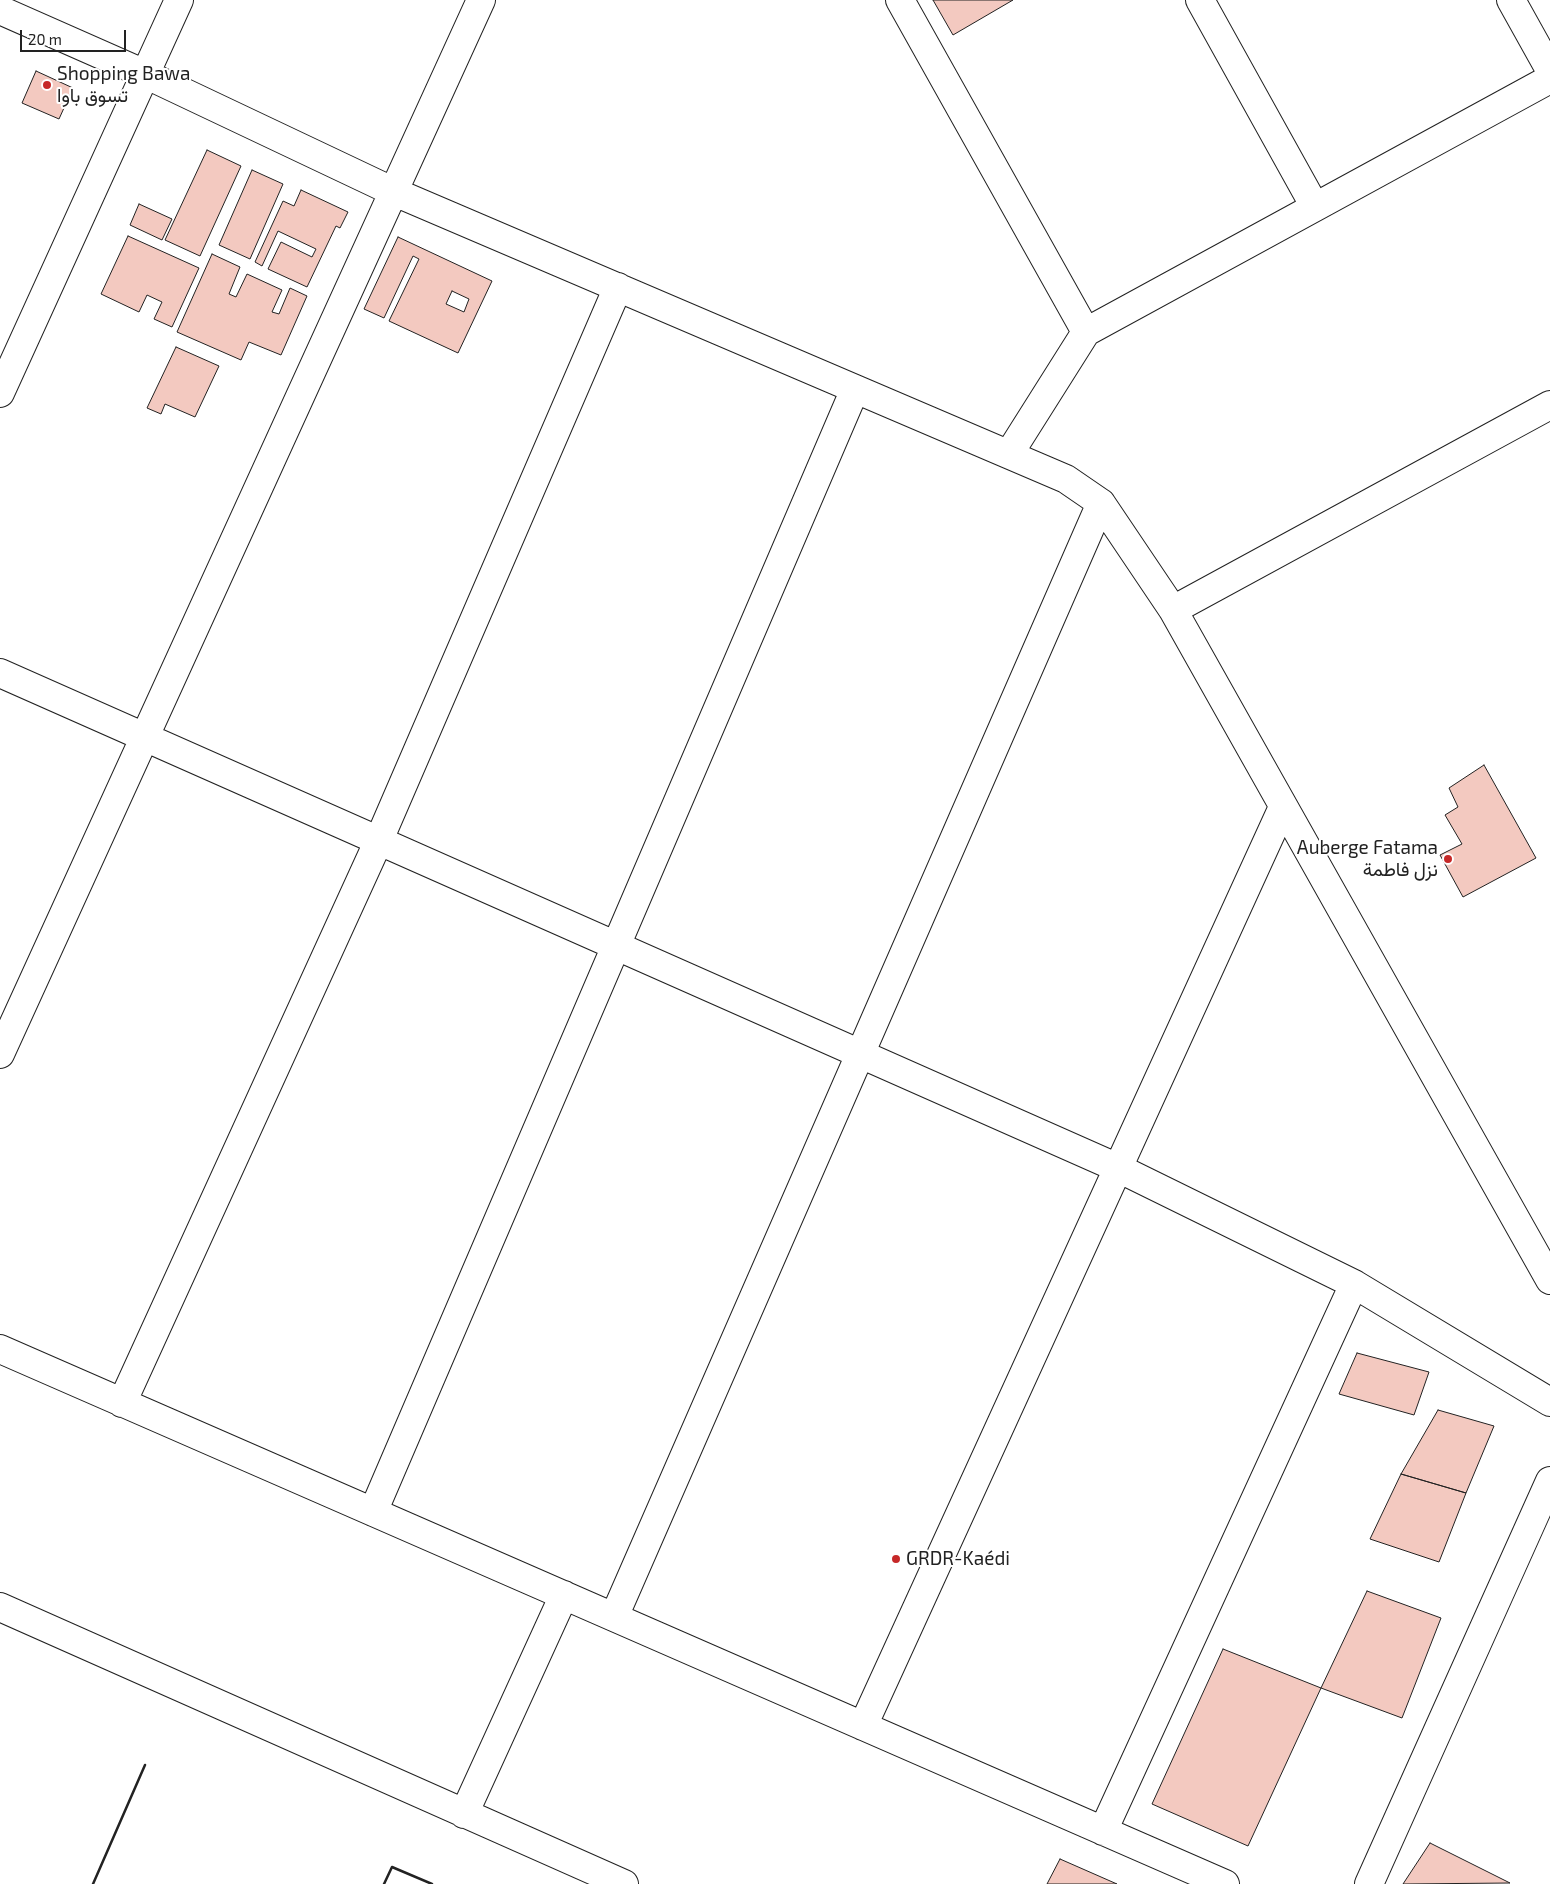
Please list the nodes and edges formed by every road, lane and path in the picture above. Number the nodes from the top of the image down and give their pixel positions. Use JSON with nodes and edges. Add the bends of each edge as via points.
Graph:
{"nodes":[{"id":1,"x":179,"y":0,"type":"edge"},
{"id":2,"x":480,"y":0,"type":"edge"},
{"id":3,"x":900,"y":0,"type":"edge"},
{"id":4,"x":1200,"y":0,"type":"edge"},
{"id":5,"x":1511,"y":0,"type":"edge"},
{"id":6,"x":0,"y":10,"type":"edge"},
{"id":7,"x":1550,"y":70,"type":"edge"},
{"id":8,"x":145,"y":74,"type":"junction"},
{"id":9,"x":1550,"y":79,"type":"edge"},
{"id":10,"x":392,"y":191,"type":"junction"},
{"id":11,"x":1315,"y":207,"type":"junction"},
{"id":12,"x":618,"y":287,"type":"junction"},
{"id":13,"x":1086,"y":332,"type":"junction"},
{"id":14,"x":856,"y":389,"type":"junction"},
{"id":15,"x":0,"y":394,"type":"edge"},
{"id":16,"x":1550,"y":405,"type":"edge"},
{"id":17,"x":1009,"y":454,"type":"junction"},
{"id":18,"x":1101,"y":503,"type":"junction"},
{"id":19,"x":1173,"y":610,"type":"junction"},
{"id":20,"x":0,"y":673,"type":"edge"},
{"id":21,"x":144,"y":737,"type":"junction"},
{"id":22,"x":1283,"y":807,"type":"junction"},
{"id":23,"x":379,"y":840,"type":"junction"},
{"id":24,"x":616,"y":945,"type":"junction"},
{"id":25,"x":860,"y":1053,"type":"junction"},
{"id":26,"x":0,"y":1054,"type":"edge"},
{"id":27,"x":1118,"y":1168,"type":"junction"},
{"id":28,"x":1550,"y":1280,"type":"edge"},
{"id":29,"x":1354,"y":1284,"type":"junction"},
{"id":30,"x":0,"y":1349,"type":"edge"},
{"id":31,"x":1550,"y":1402,"type":"edge"},
{"id":32,"x":122,"y":1403,"type":"junction"},
{"id":33,"x":1550,"y":1481,"type":"edge"},
{"id":34,"x":372,"y":1512,"type":"junction"},
{"id":35,"x":564,"y":1596,"type":"junction"},
{"id":36,"x":0,"y":1607,"type":"edge"},
{"id":37,"x":614,"y":1617,"type":"junction"},
{"id":38,"x":862,"y":1726,"type":"junction"},
{"id":39,"x":464,"y":1814,"type":"junction"},
{"id":40,"x":1103,"y":1831,"type":"junction"},
{"id":41,"x":1212,"y":1882,"type":"edge"},
{"id":42,"x":624,"y":1884,"type":"edge"},
{"id":43,"x":1369,"y":1884,"type":"edge"}],
"edges":[{"from":1,"to":8,"type":"street"},
{"from":2,"to":10,"type":"street"},
{"from":3,"to":13,"type":"street"},
{"from":4,"to":11,"type":"street"},
{"from":5,"to":7,"type":"street"},
{"from":6,"to":8,"type":"street"},
{"from":8,"to":10,"type":"street"},
{"from":8,"to":15,"type":"street"},
{"from":9,"to":11,"type":"street"},
{"from":10,"to":12,"type":"street"},
{"from":10,"to":21,"type":"street"},
{"from":11,"to":13,"type":"street"},
{"from":12,"to":14,"type":"street"},
{"from":12,"to":23,"type":"street"},
{"from":13,"to":17,"type":"street"},
{"from":14,"to":17,"type":"street"},
{"from":14,"to":24,"type":"street"},
{"from":16,"to":19,"type":"street"},
{"from":17,"to":18,"type":"street","via":[[1066,479]]},
{"from":18,"to":19,"type":"street"},
{"from":18,"to":25,"type":"street"},
{"from":19,"to":22,"type":"street"},
{"from":20,"to":21,"type":"street"},
{"from":21,"to":23,"type":"street"},
{"from":21,"to":26,"type":"street"},
{"from":22,"to":27,"type":"street"},
{"from":22,"to":28,"type":"street"},
{"from":23,"to":24,"type":"street"},
{"from":23,"to":32,"type":"street"},
{"from":24,"to":25,"type":"street"},
{"from":24,"to":34,"type":"street"},
{"from":25,"to":27,"type":"street"},
{"from":25,"to":37,"type":"street"},
{"from":27,"to":29,"type":"street"},
{"from":27,"to":38,"type":"street"},
{"from":29,"to":31,"type":"street"},
{"from":29,"to":40,"type":"street"},
{"from":30,"to":32,"type":"street"},
{"from":32,"to":34,"type":"street"},
{"from":33,"to":43,"type":"street"},
{"from":34,"to":35,"type":"street"},
{"from":35,"to":37,"type":"street"},
{"from":35,"to":39,"type":"street"},
{"from":36,"to":39,"type":"street"},
{"from":37,"to":38,"type":"street"},
{"from":38,"to":40,"type":"street"},
{"from":39,"to":42,"type":"street"},
{"from":40,"to":41,"type":"street"}]}
